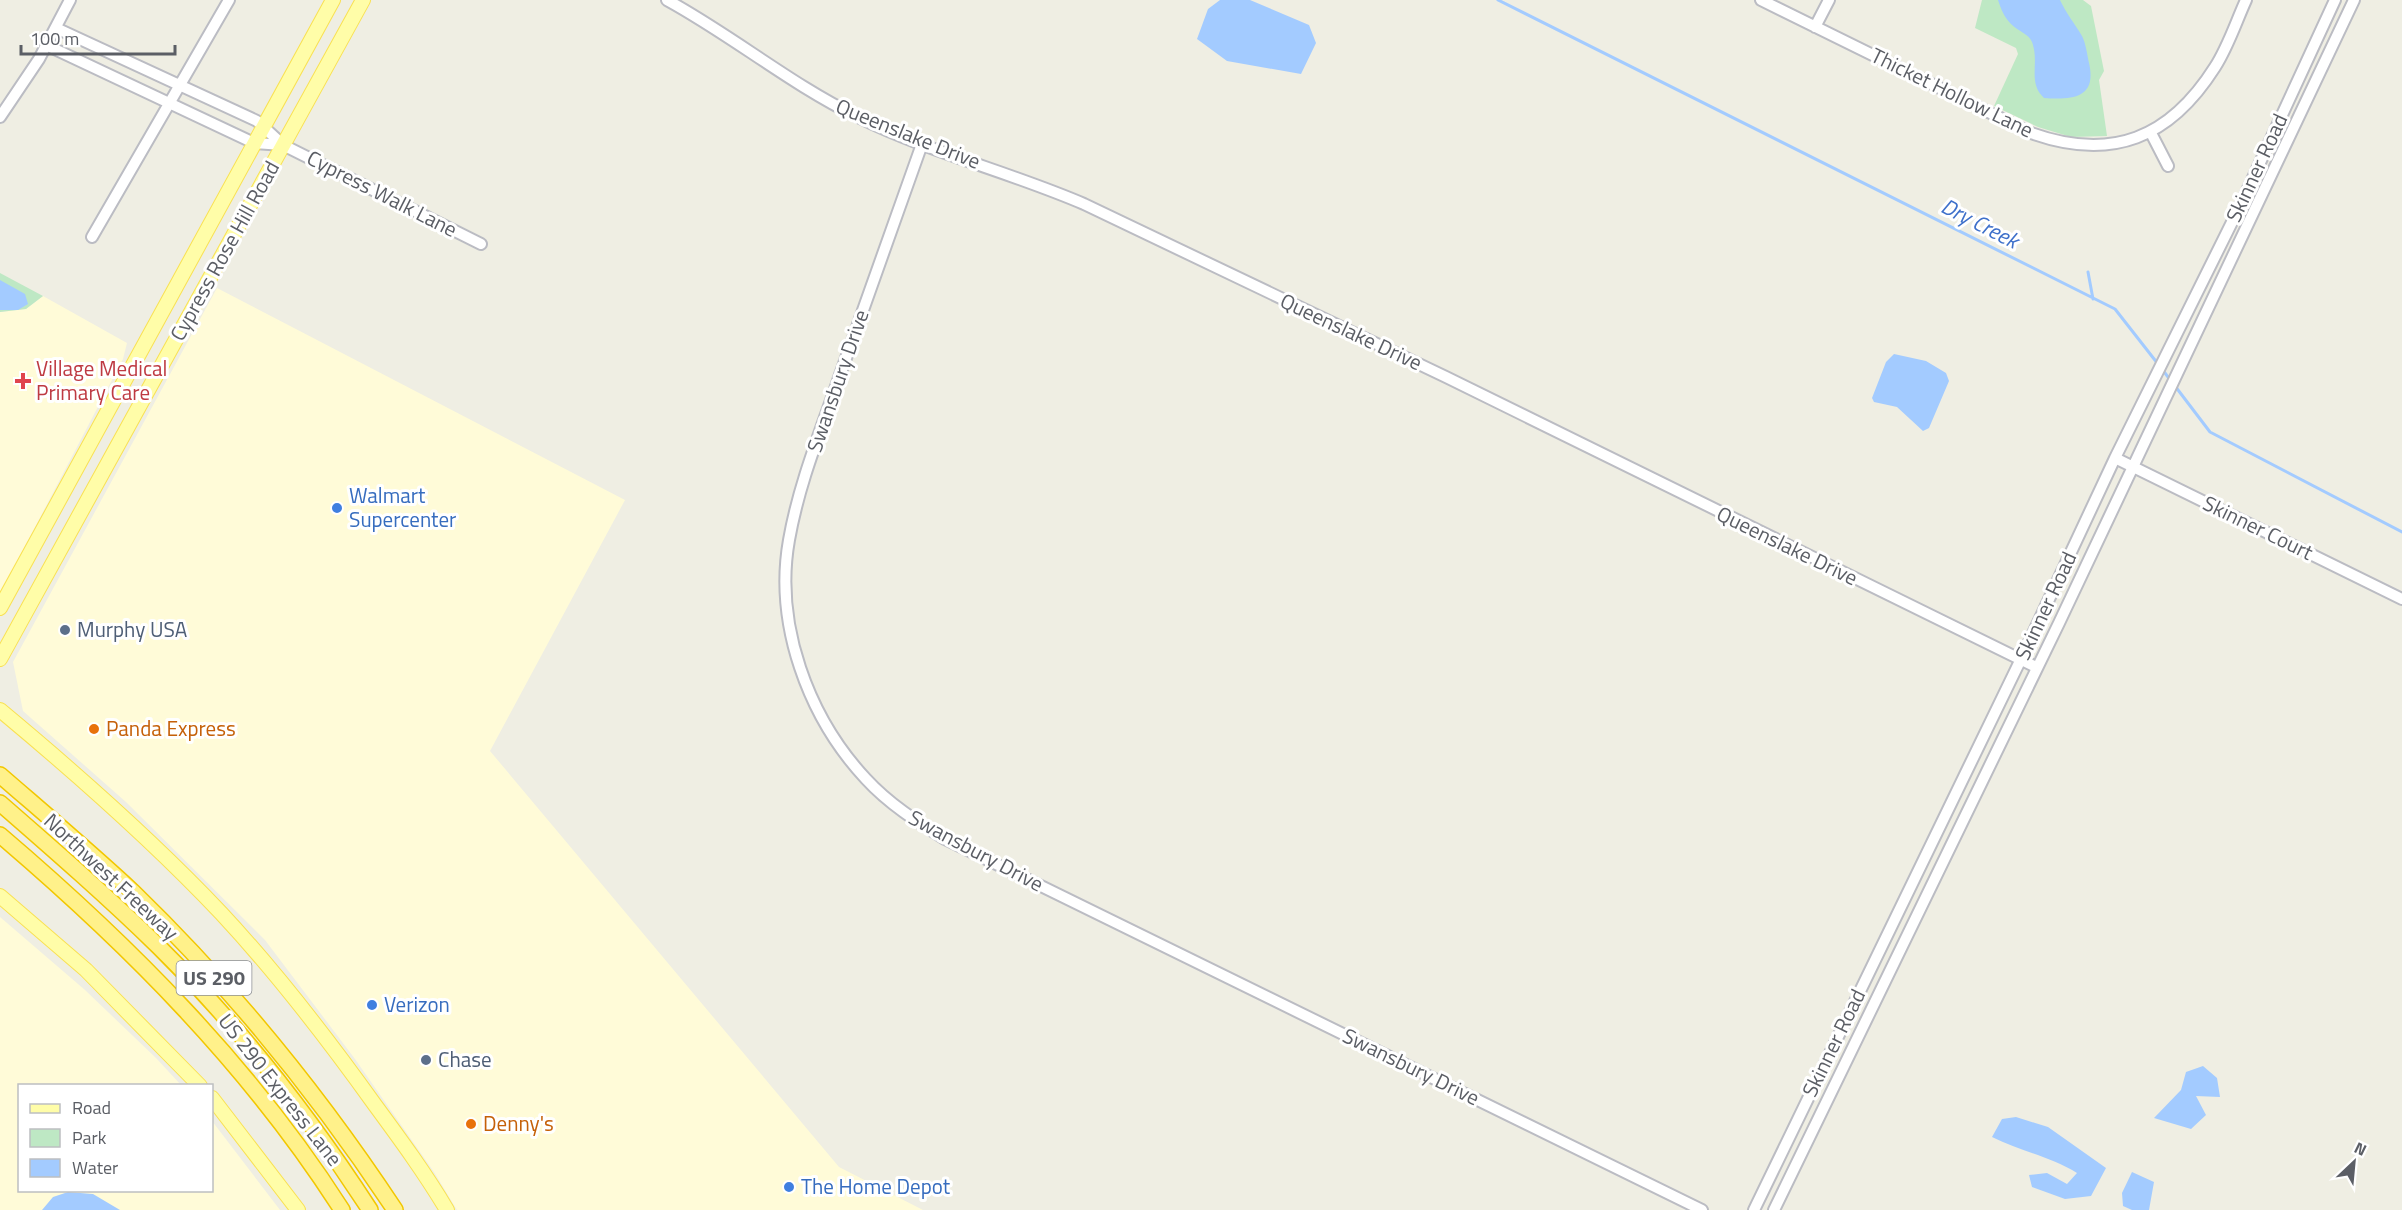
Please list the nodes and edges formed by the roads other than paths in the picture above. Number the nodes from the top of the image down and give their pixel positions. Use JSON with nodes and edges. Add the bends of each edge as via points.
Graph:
{"nodes":[{"id":1,"x":70,"y":0,"type":"edge"},
{"id":2,"x":229,"y":0,"type":"edge"},
{"id":3,"x":333,"y":0,"type":"edge"},
{"id":4,"x":363,"y":0,"type":"edge"},
{"id":5,"x":667,"y":0,"type":"edge"},
{"id":6,"x":1761,"y":0,"type":"edge"},
{"id":7,"x":1829,"y":0,"type":"edge"},
{"id":8,"x":2246,"y":0,"type":"edge"},
{"id":9,"x":2335,"y":0,"type":"edge"},
{"id":10,"x":2354,"y":0,"type":"edge"},
{"id":11,"x":1815,"y":27,"type":"junction"},
{"id":12,"x":56,"y":28,"type":"junction"},
{"id":13,"x":46,"y":45,"type":"junction"},
{"id":14,"x":182,"y":87,"type":"junction"},
{"id":15,"x":171,"y":104,"type":"junction"},
{"id":16,"x":0,"y":117,"type":"edge"},
{"id":17,"x":263,"y":125,"type":"junction"},
{"id":18,"x":2151,"y":133,"type":"junction"},
{"id":19,"x":254,"y":143,"type":"junction"},
{"id":20,"x":922,"y":144,"type":"junction"},
{"id":21,"x":283,"y":145,"type":"junction"},
{"id":22,"x":2168,"y":165,"type":"dead end"},
{"id":23,"x":92,"y":237,"type":"dead end"},
{"id":24,"x":481,"y":244,"type":"dead end"},
{"id":25,"x":167,"y":302,"type":"junction"},
{"id":26,"x":190,"y":314,"type":"junction"},
{"id":27,"x":2115,"y":458,"type":"junction"},
{"id":28,"x":2132,"y":466,"type":"junction"},
{"id":29,"x":58,"y":502,"type":"junction"},
{"id":30,"x":81,"y":514,"type":"junction"},
{"id":31,"x":2402,"y":599,"type":"edge"},
{"id":32,"x":0,"y":608,"type":"edge"},
{"id":33,"x":0,"y":659,"type":"edge"},
{"id":34,"x":2021,"y":659,"type":"junction"},
{"id":35,"x":2036,"y":667,"type":"junction"},
{"id":36,"x":0,"y":710,"type":"edge"},
{"id":37,"x":0,"y":725,"type":"edge"},
{"id":38,"x":20,"y":727,"type":"junction"},
{"id":39,"x":0,"y":775,"type":"edge"},
{"id":40,"x":0,"y":804,"type":"edge"},
{"id":41,"x":0,"y":834,"type":"edge"},
{"id":42,"x":0,"y":896,"type":"edge"},
{"id":43,"x":1832,"y":1047,"type":"junction"},
{"id":44,"x":1849,"y":1055,"type":"junction"},
{"id":45,"x":198,"y":1084,"type":"edge"},
{"id":46,"x":213,"y":1099,"type":"edge"},
{"id":47,"x":298,"y":1210,"type":"edge"},
{"id":48,"x":342,"y":1210,"type":"edge"},
{"id":49,"x":370,"y":1210,"type":"edge"},
{"id":50,"x":395,"y":1210,"type":"edge"},
{"id":51,"x":447,"y":1210,"type":"edge"},
{"id":52,"x":1702,"y":1210,"type":"edge"},
{"id":53,"x":1754,"y":1210,"type":"edge"},
{"id":54,"x":1774,"y":1210,"type":"edge"}],
"edges":[{"from":1,"to":12,"type":"street"},
{"from":2,"to":14,"type":"street"},
{"from":3,"to":17,"type":"main road","name":"Cypress Rose Hill Road"},
{"from":4,"to":21,"type":"main road","name":"Cypress Rose Hill Road"},
{"from":5,"to":20,"type":"street","name":"Queenslake Drive","via":[[828,102]]},
{"from":6,"to":11,"type":"street","name":"Thicket Hollow Lane"},
{"from":7,"to":11,"type":"street"},
{"from":8,"to":18,"type":"street","via":[[2216,65],[2189,104]]},
{"from":9,"to":27,"type":"street","name":"Skinner Road","via":[[2240,206]]},
{"from":10,"to":28,"type":"street","name":"Skinner Road"},
{"from":11,"to":18,"type":"street","name":"Thicket Hollow Lane","via":[[2062,143],[2100,146]]},
{"from":12,"to":13,"type":"street"},
{"from":12,"to":14,"type":"street","name":"Cypress Walk Lane"},
{"from":13,"to":15,"type":"street","name":"Cypress Walk Lane"},
{"from":13,"to":16,"type":"street"},
{"from":14,"to":15,"type":"street"},
{"from":14,"to":17,"type":"street","name":"Cypress Walk Lane"},
{"from":15,"to":19,"type":"street","name":"Cypress Walk Lane"},
{"from":15,"to":23,"type":"street"},
{"from":17,"to":19,"type":"main road","name":"Cypress Rose Hill Road"},
{"from":17,"to":21,"type":"street","name":"Cypress Walk Lane"},
{"from":18,"to":22,"type":"street"},
{"from":19,"to":21,"type":"street","name":"Cypress Walk Lane"},
{"from":19,"to":25,"type":"main road","name":"Cypress Rose Hill Road"},
{"from":20,"to":34,"type":"street","name":"Queenslake Drive","via":[[1034,182],[1084,204]]},
{"from":20,"to":52,"type":"street","name":"Swansbury Drive","via":[[816,442],[789,540],[786,596],[794,645],[807,687],[843,750],[882,795],[945,839]]},
{"from":21,"to":24,"type":"street","name":"Cypress Walk Lane"},
{"from":21,"to":26,"type":"main road","name":"Cypress Rose Hill Road"},
{"from":25,"to":26,"type":"main road"},
{"from":25,"to":29,"type":"main road","name":"Cypress Rose Hill Road"},
{"from":26,"to":30,"type":"main road","name":"Cypress Rose Hill Road"},
{"from":27,"to":28,"type":"street","name":"Skinner Court"},
{"from":27,"to":34,"type":"street","name":"Skinner Road"},
{"from":28,"to":31,"type":"street","name":"Skinner Court"},
{"from":28,"to":35,"type":"street","name":"Skinner Road"},
{"from":29,"to":30,"type":"main road"},
{"from":29,"to":32,"type":"main road","name":"Cypress Rose Hill Road"},
{"from":30,"to":33,"type":"main road","name":"Cypress Rose Hill Road"},
{"from":34,"to":35,"type":"street","name":"Queenslake Drive"},
{"from":34,"to":43,"type":"street","name":"Skinner Road"},
{"from":35,"to":44,"type":"street","name":"Skinner Road"},
{"from":36,"to":38,"type":"main road"},
{"from":37,"to":38,"type":"main road"},
{"from":38,"to":51,"type":"main road","via":[[164,854],[256,952],[337,1053]]},
{"from":39,"to":50,"type":"highway","name":"Northwest Freeway","number":"US 290","via":[[135,895],[253,1019],[324,1108]]},
{"from":40,"to":49,"type":"highway","name":"US 290 Express Lane","via":[[98,889],[206,997],[270,1071]]},
{"from":41,"to":48,"type":"highway","name":"Northwest Freeway","number":"US 290","via":[[79,903],[213,1040],[270,1110]]},
{"from":42,"to":45,"type":"main road","via":[[86,970]]},
{"from":43,"to":44,"type":"street"},
{"from":43,"to":53,"type":"street","name":"Skinner Road"},
{"from":44,"to":54,"type":"street","name":"Skinner Road"},
{"from":46,"to":47,"type":"main road"}]}
